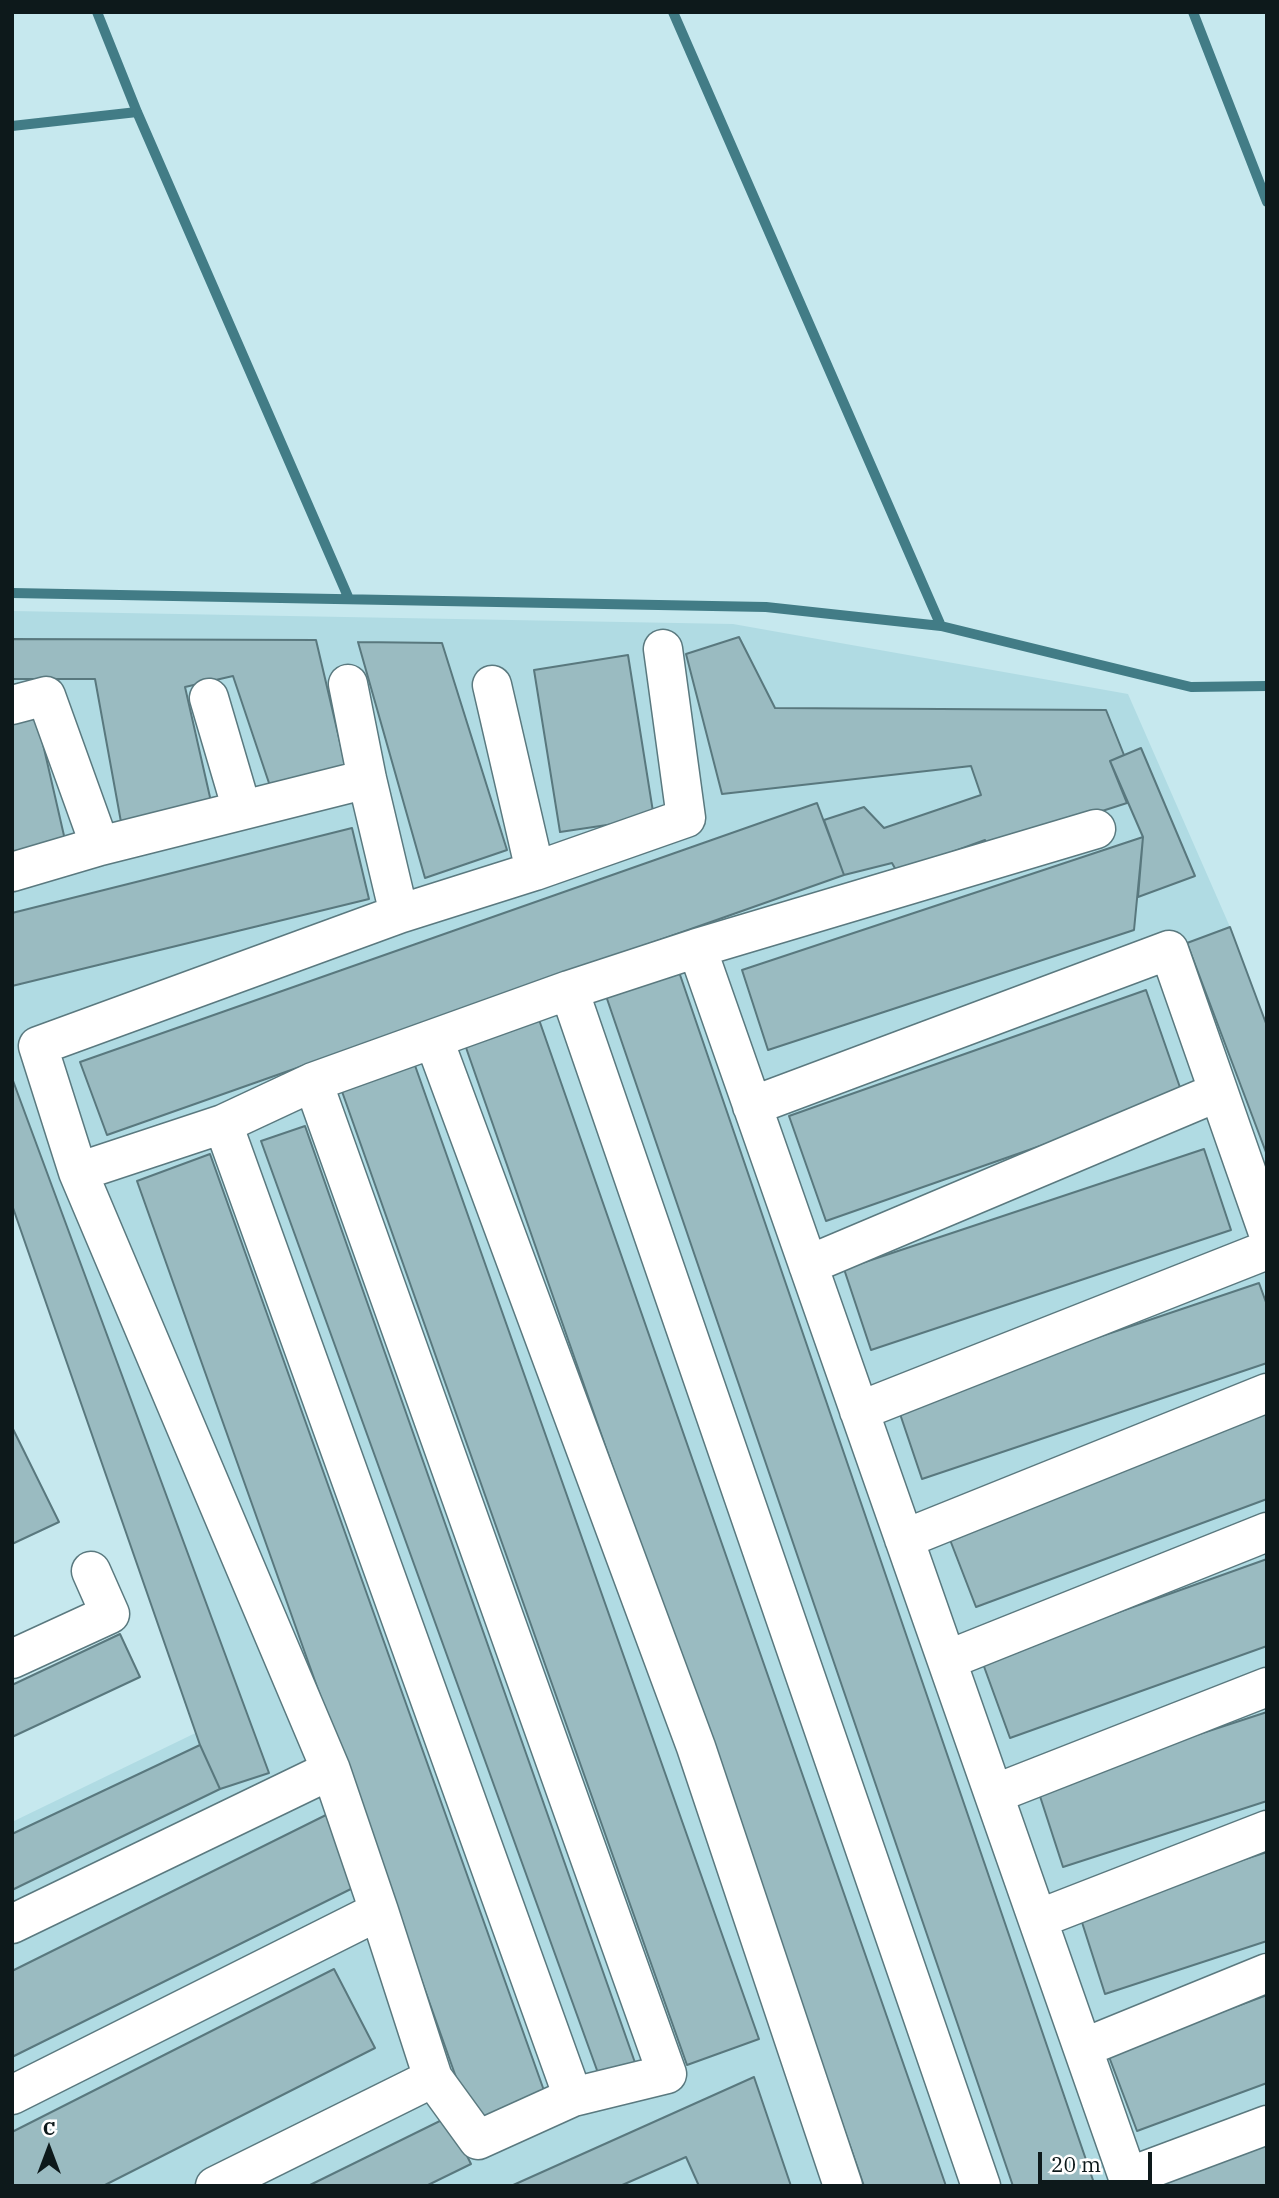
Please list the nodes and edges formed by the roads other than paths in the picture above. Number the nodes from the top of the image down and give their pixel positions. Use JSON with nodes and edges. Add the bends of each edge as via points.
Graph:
{"nodes":[{"id":1,"x":663,"y":649,"type":"dead end"},
{"id":2,"x":348,"y":684,"type":"dead end"},
{"id":3,"x":492,"y":685,"type":"dead end"},
{"id":4,"x":209,"y":698,"type":"dead end"},
{"id":5,"x":12,"y":705,"type":"edge"},
{"id":6,"x":367,"y":779,"type":"junction"},
{"id":7,"x":242,"y":810,"type":"junction"},
{"id":8,"x":1096,"y":828,"type":"dead end"},
{"id":9,"x":100,"y":846,"type":"junction"},
{"id":10,"x":535,"y":871,"type":"junction"},
{"id":11,"x":12,"y":872,"type":"edge"},
{"id":12,"x":399,"y":914,"type":"junction"},
{"id":13,"x":697,"y":948,"type":"junction"},
{"id":14,"x":569,"y":990,"type":"junction"},
{"id":15,"x":435,"y":1040,"type":"junction"},
{"id":16,"x":313,"y":1082,"type":"junction"},
{"id":17,"x":1218,"y":1092,"type":"junction"},
{"id":18,"x":752,"y":1106,"type":"junction"},
{"id":19,"x":223,"y":1124,"type":"junction"},
{"id":20,"x":78,"y":1172,"type":"junction"},
{"id":21,"x":1267,"y":1230,"type":"edge"},
{"id":22,"x":1267,"y":1250,"type":"edge"},
{"id":23,"x":808,"y":1265,"type":"junction"},
{"id":24,"x":1267,"y":1394,"type":"edge"},
{"id":25,"x":859,"y":1411,"type":"junction"},
{"id":26,"x":1267,"y":1532,"type":"edge"},
{"id":27,"x":904,"y":1539,"type":"junction"},
{"id":28,"x":91,"y":1571,"type":"dead end"},
{"id":29,"x":12,"y":1659,"type":"edge"},
{"id":30,"x":947,"y":1660,"type":"junction"},
{"id":31,"x":1267,"y":1687,"type":"edge"},
{"id":32,"x":331,"y":1770,"type":"junction"},
{"id":33,"x":994,"y":1794,"type":"junction"},
{"id":34,"x":1267,"y":1830,"type":"edge"},
{"id":35,"x":379,"y":1911,"type":"junction"},
{"id":36,"x":1038,"y":1919,"type":"junction"},
{"id":37,"x":12,"y":1924,"type":"edge"},
{"id":38,"x":1267,"y":1973,"type":"edge"},
{"id":39,"x":1083,"y":2048,"type":"junction"},
{"id":40,"x":433,"y":2078,"type":"junction"},
{"id":41,"x":12,"y":2095,"type":"edge"},
{"id":42,"x":573,"y":2097,"type":"junction"},
{"id":43,"x":1267,"y":2125,"type":"edge"},
{"id":44,"x":1130,"y":2182,"type":"edge"},
{"id":45,"x":215,"y":2186,"type":"edge"},
{"id":46,"x":843,"y":2186,"type":"edge"},
{"id":47,"x":981,"y":2186,"type":"edge"}],
"edges":[{"from":1,"to":10,"type":"lane","via":[[686,818]]},
{"from":2,"to":6,"type":"lane"},
{"from":3,"to":10,"type":"lane"},
{"from":4,"to":7,"type":"lane"},
{"from":5,"to":9,"type":"lane","via":[[46,696]]},
{"from":6,"to":7,"type":"lane"},
{"from":6,"to":12,"type":"lane"},
{"from":7,"to":9,"type":"lane"},
{"from":8,"to":13,"type":"lane"},
{"from":9,"to":11,"type":"lane"},
{"from":10,"to":12,"type":"lane"},
{"from":12,"to":20,"type":"lane","via":[[38,1046]]},
{"from":13,"to":14,"type":"lane"},
{"from":13,"to":18,"type":"lane"},
{"from":14,"to":15,"type":"lane"},
{"from":14,"to":47,"type":"lane"},
{"from":15,"to":16,"type":"lane"},
{"from":15,"to":46,"type":"lane","via":[[696,1747]]},
{"from":16,"to":19,"type":"lane"},
{"from":16,"to":42,"type":"lane","via":[[667,2074]]},
{"from":17,"to":18,"type":"lane","via":[[1169,950]]},
{"from":17,"to":21,"type":"lane"},
{"from":17,"to":23,"type":"lane"},
{"from":18,"to":23,"type":"lane"},
{"from":19,"to":20,"type":"lane"},
{"from":19,"to":42,"type":"lane"},
{"from":20,"to":32,"type":"lane"},
{"from":22,"to":25,"type":"lane"},
{"from":23,"to":25,"type":"lane"},
{"from":24,"to":27,"type":"lane"},
{"from":25,"to":27,"type":"lane"},
{"from":26,"to":30,"type":"lane"},
{"from":27,"to":30,"type":"lane"},
{"from":28,"to":29,"type":"lane","via":[[110,1614]]},
{"from":30,"to":33,"type":"lane"},
{"from":31,"to":33,"type":"lane"},
{"from":32,"to":35,"type":"lane"},
{"from":32,"to":37,"type":"lane"},
{"from":33,"to":36,"type":"lane"},
{"from":34,"to":36,"type":"lane"},
{"from":35,"to":40,"type":"lane"},
{"from":35,"to":41,"type":"lane"},
{"from":36,"to":39,"type":"lane"},
{"from":38,"to":39,"type":"lane"},
{"from":39,"to":44,"type":"lane"},
{"from":40,"to":42,"type":"lane","via":[[478,2140]]},
{"from":40,"to":45,"type":"lane"},
{"from":43,"to":44,"type":"lane"}]}
